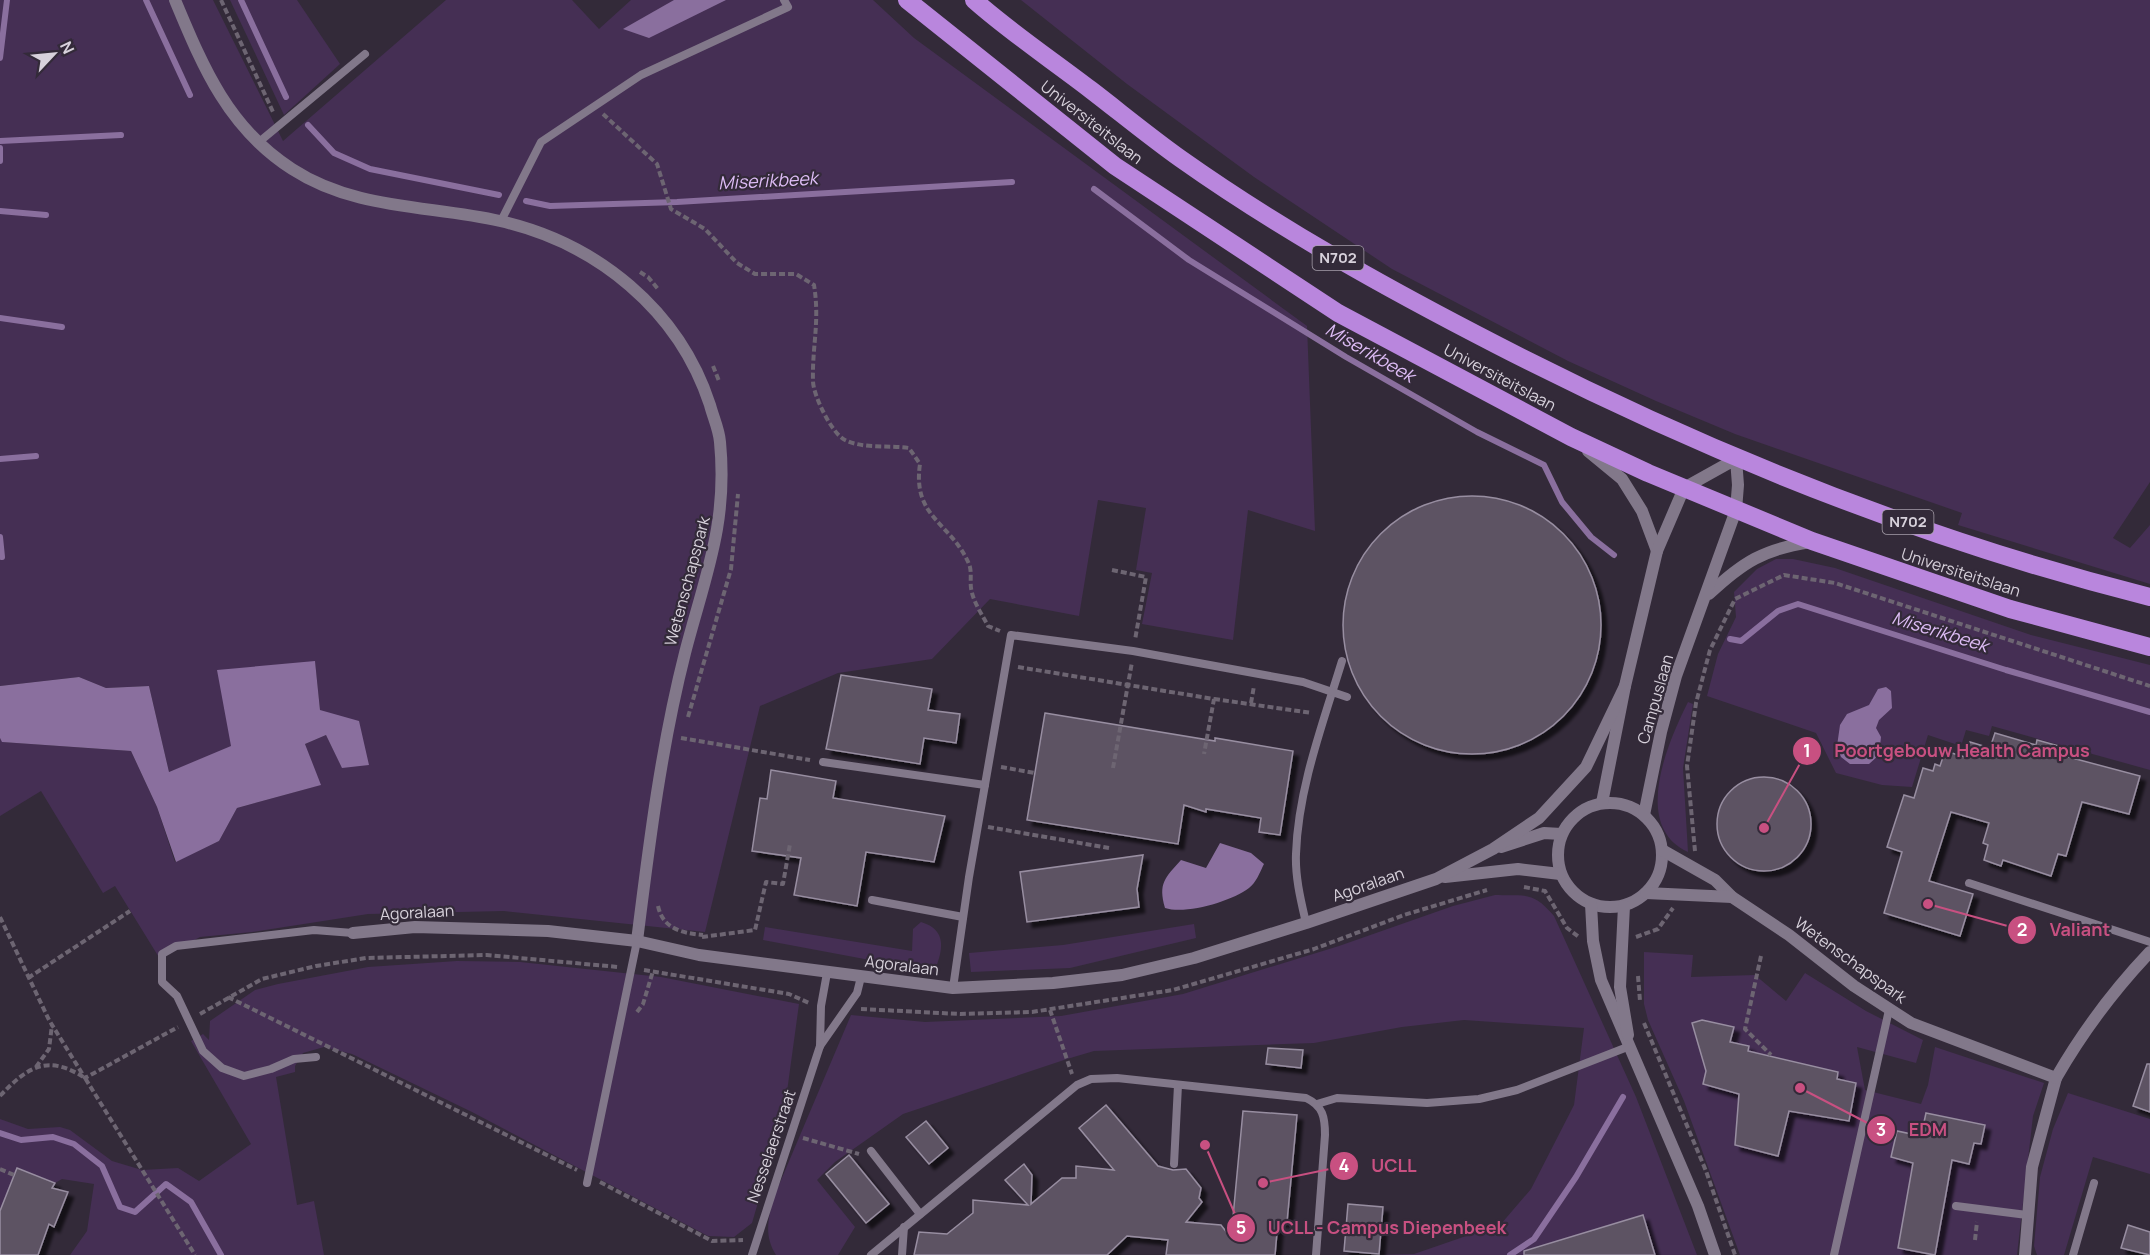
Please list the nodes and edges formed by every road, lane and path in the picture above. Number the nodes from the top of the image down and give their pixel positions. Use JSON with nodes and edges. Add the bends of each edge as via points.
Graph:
{"nodes":[{"id":1,"x":175,"y":0,"type":"edge"},
{"id":2,"x":221,"y":0,"type":"edge"},
{"id":3,"x":784,"y":0,"type":"edge"},
{"id":4,"x":907,"y":0,"type":"edge"},
{"id":5,"x":974,"y":0,"type":"edge"},
{"id":6,"x":365,"y":54,"type":"dead end"},
{"id":7,"x":596,"y":107,"type":"junction"},
{"id":8,"x":279,"y":125,"type":"junction"},
{"id":9,"x":259,"y":142,"type":"junction"},
{"id":10,"x":501,"y":221,"type":"junction"},
{"id":11,"x":638,"y":271,"type":"dead end"},
{"id":12,"x":661,"y":292,"type":"dead end"},
{"id":13,"x":710,"y":361,"type":"dead end"},
{"id":14,"x":719,"y":382,"type":"dead end"},
{"id":15,"x":1571,"y":437,"type":"junction"},
{"id":16,"x":1736,"y":459,"type":"junction"},
{"id":17,"x":738,"y":483,"type":"dead end"},
{"id":18,"x":1684,"y":488,"type":"junction"},
{"id":19,"x":1736,"y":510,"type":"junction"},
{"id":20,"x":1812,"y":541,"type":"junction"},
{"id":21,"x":1657,"y":551,"type":"junction"},
{"id":22,"x":1708,"y":595,"type":"junction"},
{"id":23,"x":2150,"y":597,"type":"edge"},
{"id":24,"x":1011,"y":635,"type":"junction"},
{"id":25,"x":2150,"y":647,"type":"edge"},
{"id":26,"x":1342,"y":661,"type":"dead end"},
{"id":27,"x":1006,"y":665,"type":"junction"},
{"id":28,"x":1624,"y":686,"type":"junction"},
{"id":29,"x":2150,"y":686,"type":"edge"},
{"id":30,"x":1332,"y":693,"type":"junction"},
{"id":31,"x":1347,"y":697,"type":"dead end"},
{"id":32,"x":1214,"y":699,"type":"junction"},
{"id":33,"x":1324,"y":716,"type":"junction"},
{"id":34,"x":669,"y":736,"type":"junction"},
{"id":35,"x":682,"y":738,"type":"junction"},
{"id":36,"x":678,"y":749,"type":"dead end"},
{"id":37,"x":1204,"y":754,"type":"dead end"},
{"id":38,"x":823,"y":762,"type":"joint"},
{"id":39,"x":988,"y":765,"type":"junction"},
{"id":40,"x":1035,"y":773,"type":"dead end"},
{"id":41,"x":985,"y":785,"type":"junction"},
{"id":42,"x":1564,"y":792,"type":"joint"},
{"id":43,"x":1602,"y":803,"type":"junction"},
{"id":44,"x":1644,"y":815,"type":"junction"},
{"id":45,"x":978,"y":826,"type":"junction"},
{"id":46,"x":1561,"y":834,"type":"junction"},
{"id":47,"x":790,"y":844,"type":"dead end"},
{"id":48,"x":1109,"y":848,"type":"dead end"},
{"id":49,"x":1493,"y":849,"type":"junction"},
{"id":50,"x":1662,"y":850,"type":"junction"},
{"id":51,"x":1691,"y":865,"type":"junction"},
{"id":52,"x":1560,"y":874,"type":"junction"},
{"id":53,"x":1436,"y":879,"type":"junction"},
{"id":54,"x":1969,"y":883,"type":"dead end"},
{"id":55,"x":1517,"y":886,"type":"dead end"},
{"id":56,"x":1496,"y":888,"type":"dead end"},
{"id":57,"x":1680,"y":892,"type":"junction"},
{"id":58,"x":1646,"y":893,"type":"junction"},
{"id":59,"x":1732,"y":897,"type":"junction"},
{"id":60,"x":656,"y":898,"type":"dead end"},
{"id":61,"x":872,"y":900,"type":"dead end"},
{"id":62,"x":1591,"y":904,"type":"junction"},
{"id":63,"x":1624,"y":906,"type":"junction"},
{"id":64,"x":130,"y":911,"type":"dead end"},
{"id":65,"x":0,"y":917,"type":"edge"},
{"id":66,"x":963,"y":917,"type":"junction"},
{"id":67,"x":1306,"y":923,"type":"junction"},
{"id":68,"x":353,"y":933,"type":"joint"},
{"id":69,"x":703,"y":935,"type":"junction"},
{"id":70,"x":1641,"y":936,"type":"junction"},
{"id":71,"x":1622,"y":939,"type":"junction"},
{"id":72,"x":637,"y":941,"type":"junction"},
{"id":73,"x":1593,"y":941,"type":"junction"},
{"id":74,"x":2150,"y":942,"type":"edge"},
{"id":75,"x":1639,"y":948,"type":"dead end"},
{"id":76,"x":2150,"y":952,"type":"edge"},
{"id":77,"x":699,"y":955,"type":"junction"},
{"id":78,"x":1761,"y":956,"type":"dead end"},
{"id":79,"x":632,"y":969,"type":"junction"},
{"id":80,"x":1638,"y":972,"type":"dead end"},
{"id":81,"x":827,"y":973,"type":"junction"},
{"id":82,"x":861,"y":977,"type":"junction"},
{"id":83,"x":28,"y":978,"type":"junction"},
{"id":84,"x":953,"y":988,"type":"junction"},
{"id":85,"x":228,"y":997,"type":"junction"},
{"id":86,"x":821,"y":1006,"type":"junction"},
{"id":87,"x":1640,"y":1006,"type":"dead end"},
{"id":88,"x":846,"y":1009,"type":"junction"},
{"id":89,"x":1050,"y":1010,"type":"junction"},
{"id":90,"x":1889,"y":1010,"type":"junction"},
{"id":91,"x":1641,"y":1018,"type":"dead end"},
{"id":92,"x":190,"y":1021,"type":"junction"},
{"id":93,"x":52,"y":1025,"type":"junction"},
{"id":94,"x":820,"y":1046,"type":"junction"},
{"id":95,"x":1630,"y":1046,"type":"junction"},
{"id":96,"x":1771,"y":1055,"type":"dead end"},
{"id":97,"x":316,"y":1057,"type":"dead end"},
{"id":98,"x":35,"y":1067,"type":"junction"},
{"id":99,"x":85,"y":1078,"type":"junction"},
{"id":100,"x":2056,"y":1078,"type":"junction"},
{"id":101,"x":1077,"y":1085,"type":"junction"},
{"id":102,"x":1178,"y":1085,"type":"junction"},
{"id":103,"x":0,"y":1096,"type":"edge"},
{"id":104,"x":1317,"y":1104,"type":"junction"},
{"id":105,"x":791,"y":1134,"type":"junction"},
{"id":106,"x":871,"y":1151,"type":"joint"},
{"id":107,"x":1174,"y":1164,"type":"dead end"},
{"id":108,"x":0,"y":1169,"type":"edge"},
{"id":109,"x":14,"y":1175,"type":"dead end"},
{"id":110,"x":587,"y":1179,"type":"junction"},
{"id":111,"x":2094,"y":1184,"type":"dead end"},
{"id":112,"x":1956,"y":1206,"type":"dead end"},
{"id":113,"x":921,"y":1214,"type":"junction"},
{"id":114,"x":2027,"y":1215,"type":"junction"},
{"id":115,"x":904,"y":1227,"type":"junction"},
{"id":116,"x":755,"y":1239,"type":"junction"},
{"id":117,"x":195,"y":1255,"type":"edge"},
{"id":118,"x":752,"y":1255,"type":"edge"},
{"id":119,"x":871,"y":1255,"type":"edge"},
{"id":120,"x":902,"y":1255,"type":"edge"},
{"id":121,"x":1316,"y":1255,"type":"edge"},
{"id":122,"x":1715,"y":1255,"type":"edge"},
{"id":123,"x":1735,"y":1255,"type":"edge"},
{"id":124,"x":1834,"y":1255,"type":"edge"},
{"id":125,"x":2025,"y":1255,"type":"edge"},
{"id":126,"x":2073,"y":1255,"type":"edge"}],
"edges":[{"from":1,"to":9,"type":"street","name":"Wetenschapspark","via":[[203,68],[223,103]]},
{"from":2,"to":8,"type":"path"},
{"from":3,"to":7,"type":"lane","via":[[788,7],[641,75]]},
{"from":4,"to":15,"type":"highway","name":"Universiteitslaan","number":"N702","via":[[1115,166],[1338,314]]},
{"from":5,"to":16,"type":"highway","name":"Universiteitslaan","number":"N702","via":[[1181,159],[1310,243],[1569,382]]},
{"from":6,"to":8,"type":"lane"},
{"from":7,"to":10,"type":"lane","via":[[541,142]]},
{"from":7,"to":24,"type":"path","via":[[657,165],[671,209],[705,230],[737,263],[755,274],[796,274],[814,285],[819,313],[812,384],[832,427],[843,440],[909,448],[920,464],[917,484],[922,503],[970,565],[974,599],[988,626]]},
{"from":8,"to":9,"type":"lane"},
{"from":9,"to":10,"type":"street","name":"Wetenschapspark","via":[[291,168],[328,189],[396,207]]},
{"from":10,"to":34,"type":"street","name":"Wetenschapspark","via":[[578,251],[630,283],[672,327],[702,380],[720,438],[722,508]]},
{"from":11,"to":12,"type":"path"},
{"from":13,"to":14,"type":"path"},
{"from":15,"to":18,"type":"highway","name":"Universiteitslaan","number":"N702"},
{"from":15,"to":21,"type":"street","via":[[1622,479],[1642,511]]},
{"from":16,"to":18,"type":"street"},
{"from":16,"to":19,"type":"street","name":"Campuslaan"},
{"from":16,"to":23,"type":"highway","name":"Universiteitslaan","number":"N702","via":[[1990,551]]},
{"from":17,"to":35,"type":"path","via":[[731,569]]},
{"from":18,"to":19,"type":"highway","name":"Universiteitslaan","number":"N702"},
{"from":18,"to":21,"type":"street","name":"Campuslaan"},
{"from":19,"to":20,"type":"highway","name":"Universiteitslaan","number":"N702"},
{"from":19,"to":22,"type":"street","name":"Campuslaan"},
{"from":20,"to":22,"type":"street","name":"Campuslaan","via":[[1790,545],[1740,565]]},
{"from":20,"to":25,"type":"highway","name":"Universiteitslaan","number":"N702","via":[[2010,609]]},
{"from":21,"to":28,"type":"street","name":"Campuslaan"},
{"from":22,"to":44,"type":"street","name":"Campuslaan","via":[[1673,687]]},
{"from":24,"to":27,"type":"lane"},
{"from":24,"to":30,"type":"lane","via":[[1134,651],[1303,682]]},
{"from":26,"to":30,"type":"lane"},
{"from":27,"to":32,"type":"path"},
{"from":27,"to":39,"type":"lane"},
{"from":28,"to":42,"type":"street","name":"Campuslaan","via":[[1586,767]]},
{"from":28,"to":43,"type":"street","name":"Campuslaan"},
{"from":29,"to":51,"type":"path","via":[[1835,584],[1784,575],[1735,599],[1710,650],[1696,704],[1687,766],[1695,851]]},
{"from":30,"to":31,"type":"lane"},
{"from":30,"to":33,"type":"lane"},
{"from":32,"to":33,"type":"path"},
{"from":32,"to":37,"type":"path"},
{"from":33,"to":67,"type":"lane","via":[[1305,790],[1296,855]]},
{"from":34,"to":35,"type":"path"},
{"from":34,"to":72,"type":"street","name":"Wetenschapspark","via":[[653,817]]},
{"from":35,"to":36,"type":"path"},
{"from":35,"to":38,"type":"path"},
{"from":38,"to":41,"type":"lane"},
{"from":39,"to":40,"type":"path"},
{"from":39,"to":41,"type":"lane"},
{"from":41,"to":45,"type":"lane"},
{"from":42,"to":49,"type":"street","name":"Agoralaan","via":[[1539,818]]},
{"from":43,"to":44,"type":"street","via":[[1617,802]]},
{"from":43,"to":46,"type":"street","via":[[1577,813]]},
{"from":44,"to":50,"type":"street","via":[[1653,825]]},
{"from":45,"to":48,"type":"path"},
{"from":45,"to":66,"type":"lane"},
{"from":46,"to":49,"type":"street","name":"Agoralaan","via":[[1544,834]]},
{"from":46,"to":52,"type":"street","via":[[1557,854]]},
{"from":47,"to":69,"type":"path","via":[[783,884],[766,882],[755,930]]},
{"from":49,"to":53,"type":"street","name":"Agoralaan"},
{"from":50,"to":51,"type":"street","name":"Wetenschapspark"},
{"from":50,"to":58,"type":"street","via":[[1656,880]]},
{"from":51,"to":59,"type":"street","name":"Wetenschapspark"},
{"from":52,"to":53,"type":"street","name":"Agoralaan","via":[[1518,869]]},
{"from":52,"to":62,"type":"street","via":[[1573,891]]},
{"from":53,"to":67,"type":"street","name":"Agoralaan"},
{"from":54,"to":74,"type":"lane"},
{"from":55,"to":73,"type":"path","via":[[1545,891],[1568,928],[1584,940]]},
{"from":56,"to":89,"type":"path","via":[[1404,915],[1314,949],[1173,990]]},
{"from":57,"to":58,"type":"street","name":"Wetenschapspark"},
{"from":57,"to":59,"type":"street","name":"Wetenschapspark"},
{"from":57,"to":70,"type":"path","via":[[1670,915],[1658,929]]},
{"from":58,"to":63,"type":"street"},
{"from":59,"to":90,"type":"street","name":"Wetenschapspark"},
{"from":60,"to":69,"type":"path","via":[[660,917],[679,933]]},
{"from":61,"to":66,"type":"lane"},
{"from":62,"to":63,"type":"street","via":[[1605,908]]},
{"from":62,"to":73,"type":"street"},
{"from":63,"to":71,"type":"street"},
{"from":64,"to":83,"type":"path"},
{"from":65,"to":83,"type":"path"},
{"from":66,"to":84,"type":"lane"},
{"from":67,"to":84,"type":"street","name":"Agoralaan","via":[[1194,958],[1122,975]]},
{"from":68,"to":72,"type":"street","name":"Agoralaan","via":[[460,926]]},
{"from":68,"to":92,"type":"lane","via":[[314,930],[176,946],[162,954],[162,982],[177,996]]},
{"from":69,"to":77,"type":"path"},
{"from":70,"to":71,"type":"path"},
{"from":70,"to":75,"type":"path"},
{"from":71,"to":95,"type":"street","via":[[1620,987]]},
{"from":72,"to":77,"type":"street","name":"Agoralaan"},
{"from":72,"to":79,"type":"lane"},
{"from":73,"to":95,"type":"street","via":[[1600,980]]},
{"from":76,"to":100,"type":"street","via":[[2115,988],[2076,1042]]},
{"from":77,"to":81,"type":"street","name":"Agoralaan"},
{"from":78,"to":96,"type":"path","via":[[1745,1029]]},
{"from":79,"to":85,"type":"path","via":[[487,955],[366,958],[262,979]]},
{"from":79,"to":86,"type":"path","via":[[789,994]]},
{"from":79,"to":110,"type":"lane"},
{"from":80,"to":87,"type":"path"},
{"from":81,"to":82,"type":"street","name":"Agoralaan"},
{"from":81,"to":86,"type":"lane","name":"Nesselaerstraat"},
{"from":82,"to":84,"type":"street","name":"Agoralaan"},
{"from":82,"to":88,"type":"lane","name":"Nesselaerstraat","via":[[857,993]]},
{"from":83,"to":93,"type":"path"},
{"from":85,"to":92,"type":"path"},
{"from":85,"to":110,"type":"path"},
{"from":86,"to":94,"type":"lane","name":"Nesselaerstraat"},
{"from":88,"to":89,"type":"path","via":[[960,1014]]},
{"from":88,"to":94,"type":"lane","name":"Nesselaerstraat"},
{"from":89,"to":101,"type":"path"},
{"from":90,"to":100,"type":"street","name":"Wetenschapspark","via":[[1911,1023]]},
{"from":90,"to":124,"type":"lane"},
{"from":91,"to":123,"type":"path","via":[[1706,1172]]},
{"from":92,"to":97,"type":"lane","via":[[203,1051],[222,1068],[244,1076],[294,1059]]},
{"from":92,"to":99,"type":"path"},
{"from":93,"to":98,"type":"path","via":[[49,1048]]},
{"from":93,"to":99,"type":"path"},
{"from":94,"to":105,"type":"lane","name":"Nesselaerstraat"},
{"from":95,"to":104,"type":"lane","via":[[1517,1090],[1479,1099],[1427,1103],[1337,1098]]},
{"from":95,"to":122,"type":"street"},
{"from":98,"to":99,"type":"path","via":[[63,1066]]},
{"from":98,"to":103,"type":"path","via":[[17,1078]]},
{"from":99,"to":117,"type":"path"},
{"from":100,"to":114,"type":"street","via":[[2032,1167]]},
{"from":101,"to":102,"type":"lane","via":[[1091,1079],[1117,1078]]},
{"from":101,"to":113,"type":"lane"},
{"from":102,"to":104,"type":"lane","via":[[1306,1098]]},
{"from":102,"to":107,"type":"lane"},
{"from":104,"to":121,"type":"lane","via":[[1325,1120],[1325,1135]]},
{"from":105,"to":106,"type":"path","via":[[860,1154]]},
{"from":105,"to":116,"type":"lane","name":"Nesselaerstraat"},
{"from":106,"to":113,"type":"lane"},
{"from":108,"to":109,"type":"path"},
{"from":110,"to":116,"type":"path","via":[[712,1241]]},
{"from":111,"to":126,"type":"lane"},
{"from":112,"to":114,"type":"lane"},
{"from":113,"to":115,"type":"lane"},
{"from":114,"to":125,"type":"street"},
{"from":115,"to":119,"type":"lane"},
{"from":115,"to":120,"type":"lane"},
{"from":116,"to":118,"type":"lane","name":"Nesselaerstraat"}]}
